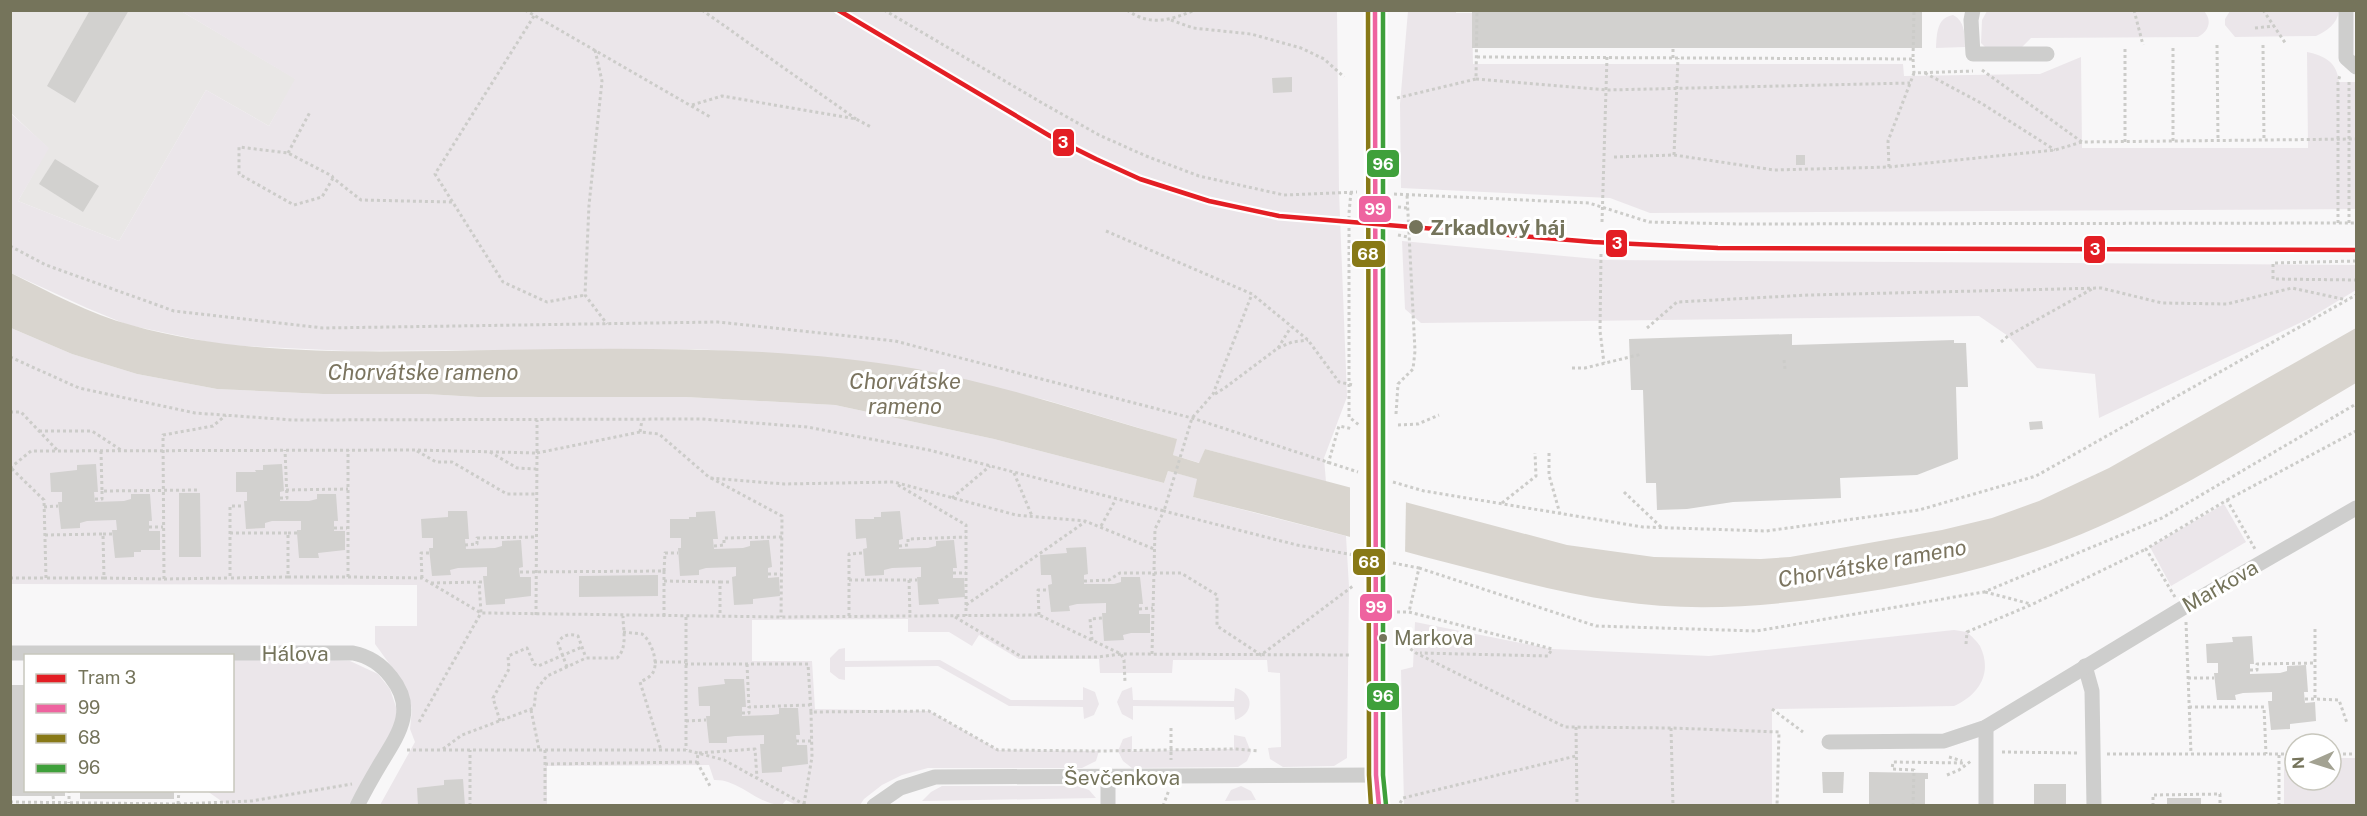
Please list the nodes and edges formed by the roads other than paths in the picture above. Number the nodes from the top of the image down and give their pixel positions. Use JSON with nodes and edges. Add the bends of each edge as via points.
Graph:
{"nodes":[{"id":1,"x":1375,"y":10,"type":"edge"},
{"id":2,"x":1973,"y":10,"type":"edge"},
{"id":3,"x":2346,"y":10,"type":"edge"},
{"id":4,"x":2046,"y":54,"type":"dead end"},
{"id":5,"x":2351,"y":62,"type":"edge"},
{"id":6,"x":2356,"y":508,"type":"edge"},
{"id":7,"x":10,"y":653,"type":"edge"},
{"id":8,"x":2085,"y":666,"type":"junction"},
{"id":9,"x":1986,"y":727,"type":"junction"},
{"id":10,"x":1828,"y":742,"type":"dead end"},
{"id":11,"x":1376,"y":775,"type":"junction"},
{"id":12,"x":1108,"y":777,"type":"junction"},
{"id":13,"x":357,"y":806,"type":"edge"},
{"id":14,"x":874,"y":806,"type":"edge"},
{"id":15,"x":1108,"y":806,"type":"edge"},
{"id":16,"x":1379,"y":806,"type":"edge"},
{"id":17,"x":1986,"y":806,"type":"edge"},
{"id":18,"x":2094,"y":806,"type":"edge"}],
"edges":[{"from":1,"to":11,"type":"street","bridge":true,"via":[[1377,433],[1368,468],[1375,562]]},
{"from":2,"to":4,"type":"street","via":[[1973,54]]},
{"from":3,"to":5,"type":"street"},
{"from":6,"to":8,"type":"street","name":"Markova"},
{"from":7,"to":13,"type":"street","name":"Hálova","via":[[353,653],[367,657],[397,686],[404,706],[399,732]]},
{"from":8,"to":9,"type":"street","name":"Markova"},
{"from":8,"to":18,"type":"street","via":[[2092,691]]},
{"from":9,"to":10,"type":"street","name":"Markova","via":[[1944,741]]},
{"from":9,"to":17,"type":"street"},
{"from":11,"to":12,"type":"street","name":"Ševčenkova"},
{"from":11,"to":16,"type":"street"},
{"from":12,"to":14,"type":"street","name":"Ševčenkova","via":[[936,777],[900,788]]},
{"from":12,"to":15,"type":"street"}]}
